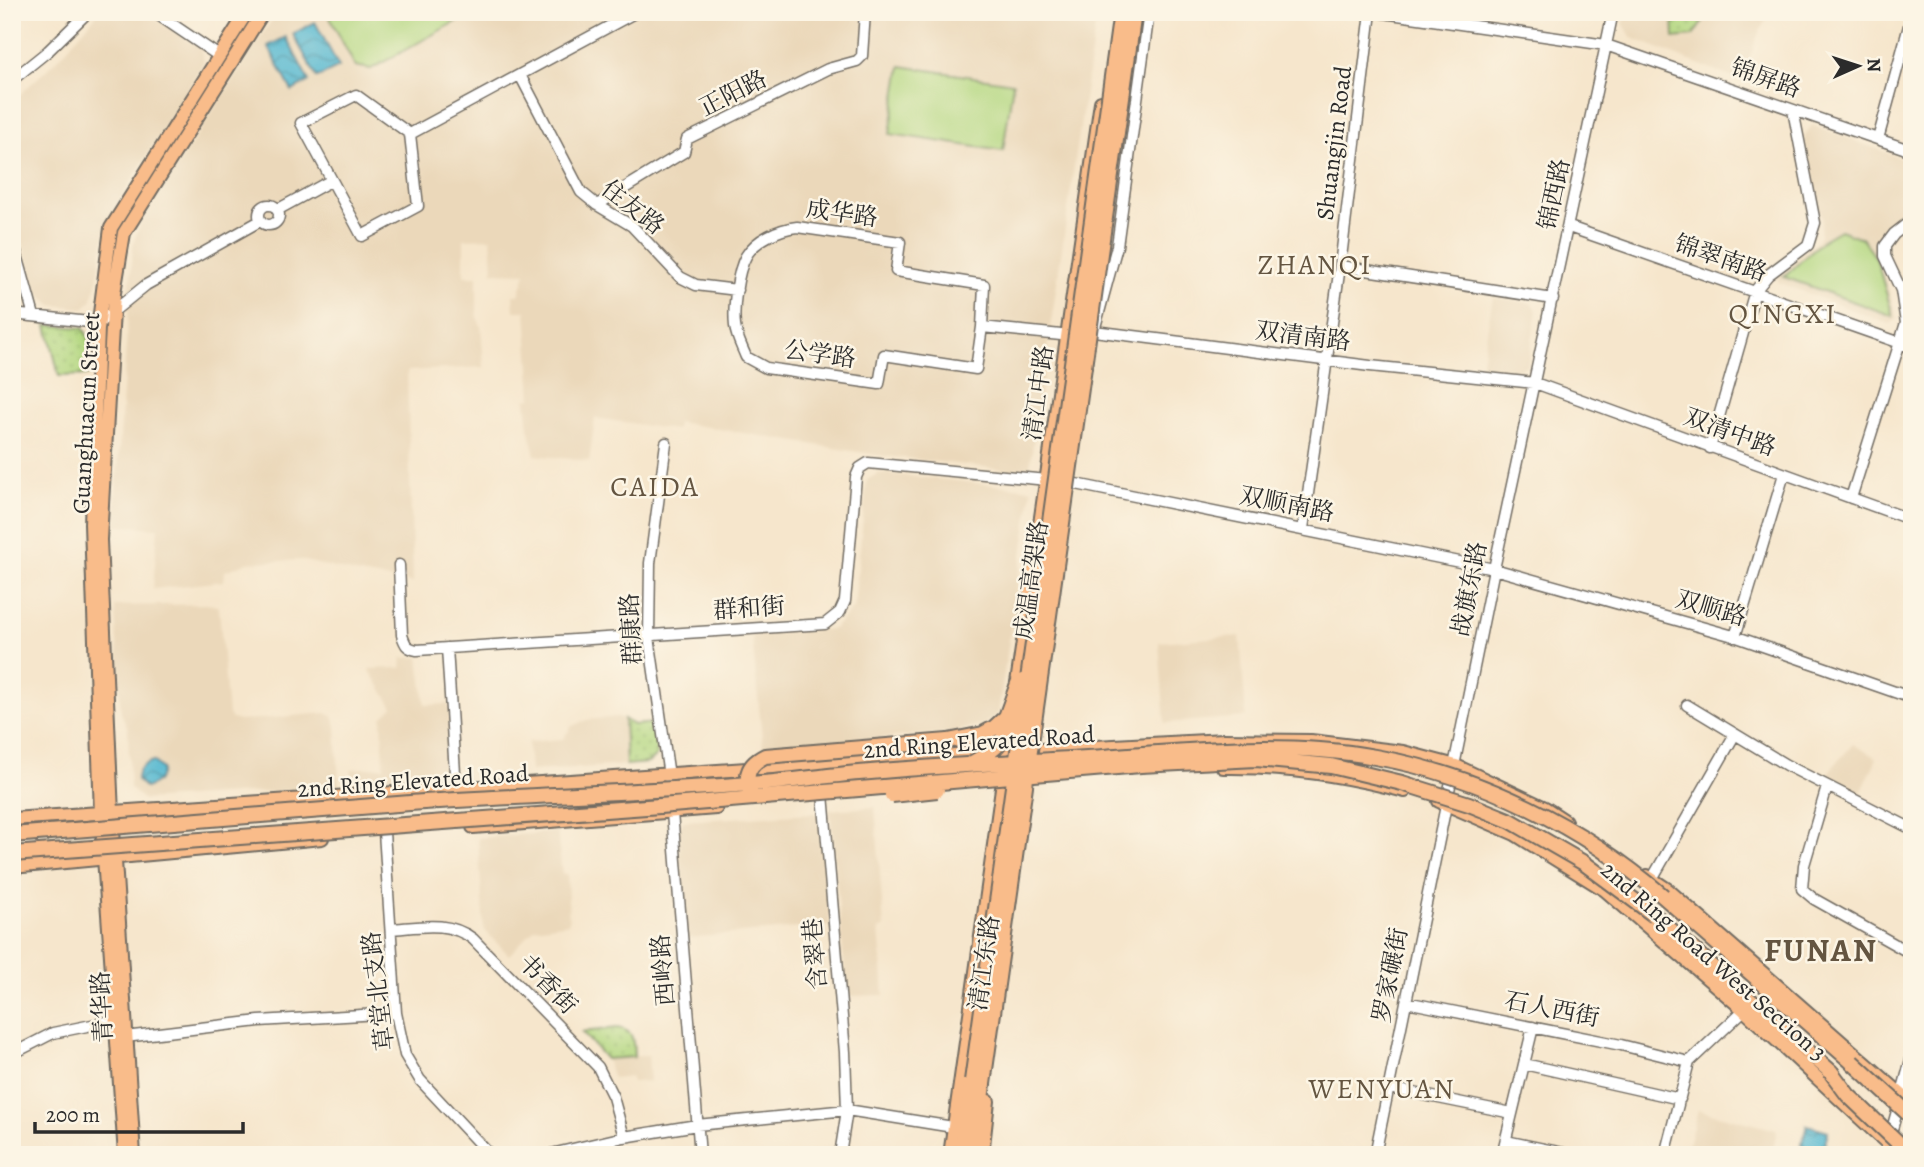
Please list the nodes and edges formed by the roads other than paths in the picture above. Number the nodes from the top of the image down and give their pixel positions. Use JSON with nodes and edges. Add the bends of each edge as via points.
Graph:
{"nodes":[{"id":1,"x":88,"y":12,"type":"edge"},
{"id":2,"x":154,"y":12,"type":"edge"},
{"id":3,"x":247,"y":12,"type":"edge"},
{"id":4,"x":263,"y":12,"type":"edge"},
{"id":5,"x":636,"y":12,"type":"edge"},
{"id":6,"x":865,"y":12,"type":"edge"},
{"id":7,"x":1084,"y":12,"type":"edge"},
{"id":8,"x":1149,"y":12,"type":"edge"},
{"id":9,"x":1371,"y":12,"type":"edge"},
{"id":10,"x":1377,"y":12,"type":"edge"},
{"id":11,"x":1613,"y":12,"type":"edge"},
{"id":12,"x":1125,"y":13,"type":"edge"},
{"id":13,"x":1912,"y":15,"type":"edge"},
{"id":14,"x":1606,"y":45,"type":"junction"},
{"id":15,"x":219,"y":56,"type":"junction"},
{"id":16,"x":520,"y":75,"type":"junction"},
{"id":17,"x":12,"y":80,"type":"edge"},
{"id":18,"x":1793,"y":110,"type":"junction"},
{"id":19,"x":410,"y":134,"type":"junction"},
{"id":20,"x":1878,"y":139,"type":"junction"},
{"id":21,"x":1912,"y":151,"type":"edge"},
{"id":22,"x":332,"y":180,"type":"junction"},
{"id":23,"x":597,"y":205,"type":"junction"},
{"id":24,"x":1912,"y":220,"type":"edge"},
{"id":25,"x":1569,"y":227,"type":"junction"},
{"id":26,"x":12,"y":237,"type":"edge"},
{"id":27,"x":1340,"y":266,"type":"junction"},
{"id":28,"x":737,"y":290,"type":"junction"},
{"id":29,"x":1755,"y":291,"type":"junction"},
{"id":30,"x":1553,"y":299,"type":"junction"},
{"id":31,"x":113,"y":312,"type":"junction"},
{"id":32,"x":12,"y":314,"type":"edge"},
{"id":33,"x":34,"y":316,"type":"junction"},
{"id":34,"x":99,"y":323,"type":"junction"},
{"id":35,"x":982,"y":327,"type":"junction"},
{"id":36,"x":1094,"y":331,"type":"junction"},
{"id":37,"x":1068,"y":336,"type":"junction"},
{"id":38,"x":1900,"y":343,"type":"junction"},
{"id":39,"x":1912,"y":347,"type":"edge"},
{"id":40,"x":1327,"y":360,"type":"junction"},
{"id":41,"x":1535,"y":383,"type":"junction"},
{"id":42,"x":666,"y":443,"type":"dead end"},
{"id":43,"x":1710,"y":448,"type":"junction"},
{"id":44,"x":1059,"y":459,"type":"junction"},
{"id":45,"x":1783,"y":474,"type":"junction"},
{"id":46,"x":1047,"y":480,"type":"junction"},
{"id":47,"x":1071,"y":483,"type":"junction"},
{"id":48,"x":1851,"y":498,"type":"junction"},
{"id":49,"x":1912,"y":520,"type":"edge"},
{"id":50,"x":1303,"y":529,"type":"junction"},
{"id":51,"x":399,"y":565,"type":"dead end"},
{"id":52,"x":1494,"y":569,"type":"junction"},
{"id":53,"x":649,"y":637,"type":"junction"},
{"id":54,"x":1735,"y":637,"type":"junction"},
{"id":55,"x":447,"y":648,"type":"junction"},
{"id":56,"x":1019,"y":681,"type":"junction"},
{"id":57,"x":1912,"y":698,"type":"edge"},
{"id":58,"x":1687,"y":705,"type":"dead end"},
{"id":59,"x":1735,"y":734,"type":"junction"},
{"id":60,"x":1032,"y":750,"type":"junction"},
{"id":61,"x":1006,"y":752,"type":"junction"},
{"id":62,"x":968,"y":765,"type":"junction"},
{"id":63,"x":1456,"y":766,"type":"junction"},
{"id":64,"x":668,"y":776,"type":"junction"},
{"id":65,"x":1002,"y":778,"type":"junction"},
{"id":66,"x":1029,"y":778,"type":"junction"},
{"id":67,"x":1828,"y":787,"type":"junction"},
{"id":68,"x":456,"y":789,"type":"junction"},
{"id":69,"x":823,"y":794,"type":"junction"},
{"id":70,"x":1446,"y":803,"type":"junction"},
{"id":71,"x":671,"y":813,"type":"junction"},
{"id":72,"x":106,"y":814,"type":"junction"},
{"id":73,"x":12,"y":819,"type":"edge"},
{"id":74,"x":1912,"y":829,"type":"edge"},
{"id":75,"x":384,"y":832,"type":"junction"},
{"id":76,"x":12,"y":835,"type":"edge"},
{"id":77,"x":12,"y":855,"type":"edge"},
{"id":78,"x":109,"y":857,"type":"junction"},
{"id":79,"x":12,"y":867,"type":"edge"},
{"id":80,"x":1652,"y":879,"type":"junction"},
{"id":81,"x":391,"y":929,"type":"junction"},
{"id":82,"x":1912,"y":954,"type":"edge"},
{"id":83,"x":1406,"y":1002,"type":"junction"},
{"id":84,"x":1744,"y":1010,"type":"junction"},
{"id":85,"x":396,"y":1013,"type":"junction"},
{"id":86,"x":119,"y":1019,"type":"junction"},
{"id":87,"x":1533,"y":1027,"type":"junction"},
{"id":88,"x":125,"y":1037,"type":"junction"},
{"id":89,"x":12,"y":1054,"type":"edge"},
{"id":90,"x":1912,"y":1056,"type":"edge"},
{"id":91,"x":1689,"y":1062,"type":"junction"},
{"id":92,"x":1852,"y":1062,"type":"junction"},
{"id":93,"x":1524,"y":1064,"type":"junction"},
{"id":94,"x":1830,"y":1072,"type":"junction"},
{"id":95,"x":977,"y":1083,"type":"junction"},
{"id":96,"x":1389,"y":1088,"type":"junction"},
{"id":97,"x":1679,"y":1099,"type":"junction"},
{"id":98,"x":1908,"y":1101,"type":"edge"},
{"id":99,"x":847,"y":1110,"type":"junction"},
{"id":100,"x":1512,"y":1113,"type":"junction"},
{"id":101,"x":1912,"y":1117,"type":"edge"},
{"id":102,"x":697,"y":1125,"type":"junction"},
{"id":103,"x":953,"y":1127,"type":"junction"},
{"id":104,"x":624,"y":1137,"type":"junction"},
{"id":105,"x":1506,"y":1141,"type":"junction"},
{"id":106,"x":1912,"y":1144,"type":"edge"},
{"id":107,"x":1887,"y":1149,"type":"edge"},
{"id":108,"x":125,"y":1155,"type":"edge"},
{"id":109,"x":134,"y":1155,"type":"edge"},
{"id":110,"x":490,"y":1155,"type":"edge"},
{"id":111,"x":547,"y":1155,"type":"edge"},
{"id":112,"x":700,"y":1155,"type":"edge"},
{"id":113,"x":840,"y":1155,"type":"edge"},
{"id":114,"x":950,"y":1155,"type":"edge"},
{"id":115,"x":961,"y":1155,"type":"edge"},
{"id":116,"x":974,"y":1155,"type":"edge"},
{"id":117,"x":982,"y":1155,"type":"edge"},
{"id":118,"x":1375,"y":1155,"type":"edge"},
{"id":119,"x":1502,"y":1155,"type":"edge"},
{"id":120,"x":1573,"y":1155,"type":"edge"},
{"id":121,"x":1665,"y":1155,"type":"edge"},
{"id":122,"x":1900,"y":1155,"type":"edge"},
{"id":123,"x":1911,"y":1155,"type":"edge"}],
"edges":[{"from":1,"to":17,"type":"street"},
{"from":2,"to":15,"type":"street"},
{"from":3,"to":15,"type":"main road","name":"Guanghuacun Street"},
{"from":4,"to":31,"type":"main road","name":"Guanghuacun Street","via":[[124,233]]},
{"from":5,"to":16,"type":"street"},
{"from":6,"to":23,"type":"street","name":"正阳路","via":[[862,56],[857,61],[828,69],[687,139],[684,152]]},
{"from":7,"to":12,"type":"street"},
{"from":8,"to":36,"type":"street","name":"清江中路","via":[[1116,246]]},
{"from":9,"to":27,"type":"street","name":"Shuangjin Road"},
{"from":10,"to":14,"type":"street","name":"锦屏路"},
{"from":11,"to":14,"type":"street","name":"锦西路"},
{"from":12,"to":36,"type":"main road","name":"清江中路"},
{"from":12,"to":37,"type":"main road","name":"清江中路"},
{"from":12,"to":44,"type":"highway","name":"成温高架路","bridge":true},
{"from":12,"to":95,"type":"highway","name":"成温高架路","bridge":true,"via":[[1095,299]]},
{"from":13,"to":20,"type":"street"},
{"from":14,"to":18,"type":"street","name":"锦屏路"},
{"from":14,"to":25,"type":"street","name":"锦西路"},
{"from":15,"to":34,"type":"main road","name":"Guanghuacun Street","via":[[111,228]]},
{"from":16,"to":19,"type":"street"},
{"from":16,"to":23,"type":"street","name":"住友路","via":[[581,192]]},
{"from":18,"to":20,"type":"street","name":"锦屏路"},
{"from":18,"to":29,"type":"street","via":[[1815,223],[1808,245],[1768,275]]},
{"from":19,"to":22,"type":"street","via":[[356,94],[301,123]]},
{"from":19,"to":22,"type":"street","via":[[418,206],[362,236]]},
{"from":20,"to":21,"type":"street","name":"锦屏路"},
{"from":22,"to":31,"type":"street","via":[[277,210],[265,206],[258,214],[260,221],[133,293]]},
{"from":23,"to":28,"type":"street","name":"住友路","via":[[632,226],[680,277],[696,285]]},
{"from":24,"to":38,"type":"street","via":[[1885,246],[1905,306]]},
{"from":25,"to":29,"type":"street","name":"锦翠南路"},
{"from":25,"to":30,"type":"street","name":"锦西路"},
{"from":26,"to":33,"type":"street"},
{"from":27,"to":30,"type":"street"},
{"from":27,"to":40,"type":"street","name":"Shuangjin Road"},
{"from":28,"to":35,"type":"street","name":"成华路","via":[[746,256],[780,229],[797,227],[900,242],[896,271],[984,285]]},
{"from":28,"to":35,"type":"street","name":"公学路","via":[[735,329],[746,357],[766,368],[879,384],[884,355],[976,369]]},
{"from":29,"to":38,"type":"street","name":"锦翠南路"},
{"from":29,"to":43,"type":"street"},
{"from":30,"to":41,"type":"street","name":"锦西路"},
{"from":31,"to":34,"type":"street"},
{"from":31,"to":72,"type":"main road","name":"Guanghuacun Street","via":[[100,540]]},
{"from":32,"to":33,"type":"street"},
{"from":33,"to":34,"type":"street"},
{"from":34,"to":72,"type":"main road","name":"Guanghuacun Street","via":[[91,524]]},
{"from":35,"to":37,"type":"street","name":"双清南路"},
{"from":36,"to":37,"type":"street","name":"双清南路"},
{"from":36,"to":40,"type":"street","name":"双清南路"},
{"from":36,"to":47,"type":"main road","name":"清江中路"},
{"from":37,"to":46,"type":"main road","name":"清江中路"},
{"from":38,"to":39,"type":"street","name":"锦翠南路"},
{"from":38,"to":48,"type":"street"},
{"from":40,"to":41,"type":"street","name":"双清南路"},
{"from":40,"to":50,"type":"street","name":"Shuangjin Road"},
{"from":41,"to":43,"type":"street","name":"双清中路"},
{"from":41,"to":52,"type":"street","name":"战旗东路"},
{"from":42,"to":53,"type":"street","name":"群康路","via":[[650,563]]},
{"from":43,"to":45,"type":"street","name":"双清中路"},
{"from":44,"to":56,"type":"highway","bridge":true,"via":[[1046,498]]},
{"from":44,"to":95,"type":"highway","name":"成温高架路","bridge":true},
{"from":45,"to":48,"type":"street","name":"双清中路"},
{"from":45,"to":54,"type":"street"},
{"from":46,"to":53,"type":"street","name":"群和街","via":[[868,463],[856,477],[845,601],[833,619],[825,624]]},
{"from":46,"to":61,"type":"main road","name":"清江中路"},
{"from":47,"to":50,"type":"street","name":"双顺南路"},
{"from":47,"to":60,"type":"main road","name":"清江中路"},
{"from":48,"to":49,"type":"street","name":"双清中路"},
{"from":50,"to":52,"type":"street","name":"双顺南路"},
{"from":51,"to":55,"type":"street","name":"群和街","via":[[405,645],[416,650]]},
{"from":52,"to":54,"type":"street","name":"双顺路"},
{"from":52,"to":63,"type":"street","name":"战旗东路"},
{"from":53,"to":55,"type":"street","name":"群和街"},
{"from":53,"to":64,"type":"street","name":"群康路"},
{"from":54,"to":57,"type":"street","name":"双顺路"},
{"from":55,"to":68,"type":"street"},
{"from":56,"to":62,"type":"highway","bridge":true,"via":[[1007,735],[995,749]]},
{"from":56,"to":65,"type":"highway","bridge":true,"via":[[1006,717],[983,734],[948,741],[765,755],[747,776],[752,795],[771,804],[918,793]]},
{"from":58,"to":59,"type":"street"},
{"from":59,"to":67,"type":"street"},
{"from":59,"to":80,"type":"street"},
{"from":60,"to":61,"type":"main road","name":"2nd Ring Road West Section 3"},
{"from":60,"to":63,"type":"main road","name":"2nd Ring Road West Section 3","via":[[1224,740],[1311,741],[1403,752]]},
{"from":60,"to":66,"type":"main road","name":"清江中路"},
{"from":61,"to":64,"type":"main road","name":"2nd Ring Road West Section 3"},
{"from":61,"to":65,"type":"main road","name":"清江中路"},
{"from":62,"to":76,"type":"highway","name":"2nd Ring Elevated Road","bridge":true,"via":[[749,785],[408,803]]},
{"from":62,"to":92,"type":"highway","name":"2nd Ring Elevated Road","bridge":true,"via":[[1274,748],[1374,757],[1446,774],[1564,827],[1619,863]]},
{"from":63,"to":70,"type":"street","name":"战旗东路"},
{"from":63,"to":80,"type":"main road","name":"2nd Ring Road West Section 3","via":[[1545,808]]},
{"from":64,"to":68,"type":"main road","name":"2nd Ring Road West Section 3"},
{"from":64,"to":71,"type":"street","name":"群康路"},
{"from":65,"to":66,"type":"main road","name":"2nd Ring Road West Section 3"},
{"from":65,"to":69,"type":"main road","name":"2nd Ring Road West Section 3"},
{"from":65,"to":77,"type":"highway","name":"2nd Ring Elevated Road","bridge":true},
{"from":65,"to":94,"type":"highway","name":"2nd Ring Elevated Road","bridge":true,"via":[[1256,759],[1331,766],[1444,795],[1511,821],[1584,863],[1654,915]]},
{"from":65,"to":103,"type":"main road","name":"清江东路"},
{"from":66,"to":70,"type":"main road","name":"2nd Ring Road West Section 3","via":[[1188,767],[1276,768],[1358,780]]},
{"from":66,"to":117,"type":"main road","name":"清江东路"},
{"from":67,"to":74,"type":"street"},
{"from":67,"to":82,"type":"street","via":[[1804,865],[1802,889]]},
{"from":68,"to":72,"type":"main road","name":"2nd Ring Road West Section 3"},
{"from":69,"to":71,"type":"main road","name":"2nd Ring Road West Section 3"},
{"from":69,"to":99,"type":"street","name":"含翠巷"},
{"from":70,"to":83,"type":"street","name":"罗家碾街"},
{"from":70,"to":84,"type":"main road","name":"2nd Ring Road West Section 3","via":[[1516,834],[1605,890]]},
{"from":71,"to":75,"type":"main road","name":"2nd Ring Road West Section 3"},
{"from":71,"to":102,"type":"street","name":"西岭路"},
{"from":72,"to":73,"type":"main road","name":"2nd Ring Road West Section 3"},
{"from":72,"to":78,"type":"main road","name":"Guanghuacun Street"},
{"from":75,"to":78,"type":"main road","name":"2nd Ring Road West Section 3"},
{"from":75,"to":81,"type":"street","name":"草堂北支路"},
{"from":78,"to":79,"type":"main road","name":"2nd Ring Road West Section 3"},
{"from":78,"to":86,"type":"main road","name":"青华路"},
{"from":80,"to":98,"type":"main road","name":"2nd Ring Road West Section 3"},
{"from":81,"to":85,"type":"street","name":"草堂北支路"},
{"from":81,"to":104,"type":"street","name":"书香街","via":[[450,926],[473,939],[598,1068],[613,1097]]},
{"from":83,"to":87,"type":"street","name":"石人西街"},
{"from":83,"to":96,"type":"street","name":"罗家碾街"},
{"from":84,"to":91,"type":"street"},
{"from":84,"to":107,"type":"main road","name":"2nd Ring Road West Section 3"},
{"from":85,"to":88,"type":"street","via":[[259,1021]]},
{"from":85,"to":110,"type":"street","name":"草堂北支路","via":[[411,1069]]},
{"from":86,"to":88,"type":"main road","name":"青华路"},
{"from":86,"to":89,"type":"street","via":[[53,1033]]},
{"from":86,"to":108,"type":"main road","name":"青华路"},
{"from":87,"to":91,"type":"street","name":"石人西街"},
{"from":87,"to":93,"type":"street"},
{"from":88,"to":109,"type":"main road","name":"青华路"},
{"from":90,"to":98,"type":"street"},
{"from":91,"to":97,"type":"street"},
{"from":92,"to":98,"type":"highway","bridge":true},
{"from":92,"to":101,"type":"highway","bridge":true},
{"from":93,"to":97,"type":"street"},
{"from":93,"to":100,"type":"street"},
{"from":94,"to":106,"type":"highway","bridge":true},
{"from":94,"to":123,"type":"highway","bridge":true},
{"from":95,"to":115,"type":"highway","name":"成温高架路"},
{"from":95,"to":116,"type":"highway","name":"成温高架路"},
{"from":96,"to":100,"type":"street"},
{"from":96,"to":118,"type":"street","name":"罗家碾街"},
{"from":97,"to":121,"type":"street"},
{"from":98,"to":107,"type":"street"},
{"from":99,"to":102,"type":"street"},
{"from":99,"to":103,"type":"street"},
{"from":99,"to":113,"type":"street","name":"含翠巷"},
{"from":100,"to":105,"type":"street"},
{"from":102,"to":104,"type":"street"},
{"from":102,"to":112,"type":"street","name":"西岭路"},
{"from":103,"to":114,"type":"main road","name":"清江东路"},
{"from":104,"to":111,"type":"street"},
{"from":105,"to":119,"type":"street"},
{"from":105,"to":120,"type":"street"},
{"from":107,"to":122,"type":"main road","name":"2nd Ring Road West Section 3"}]}
